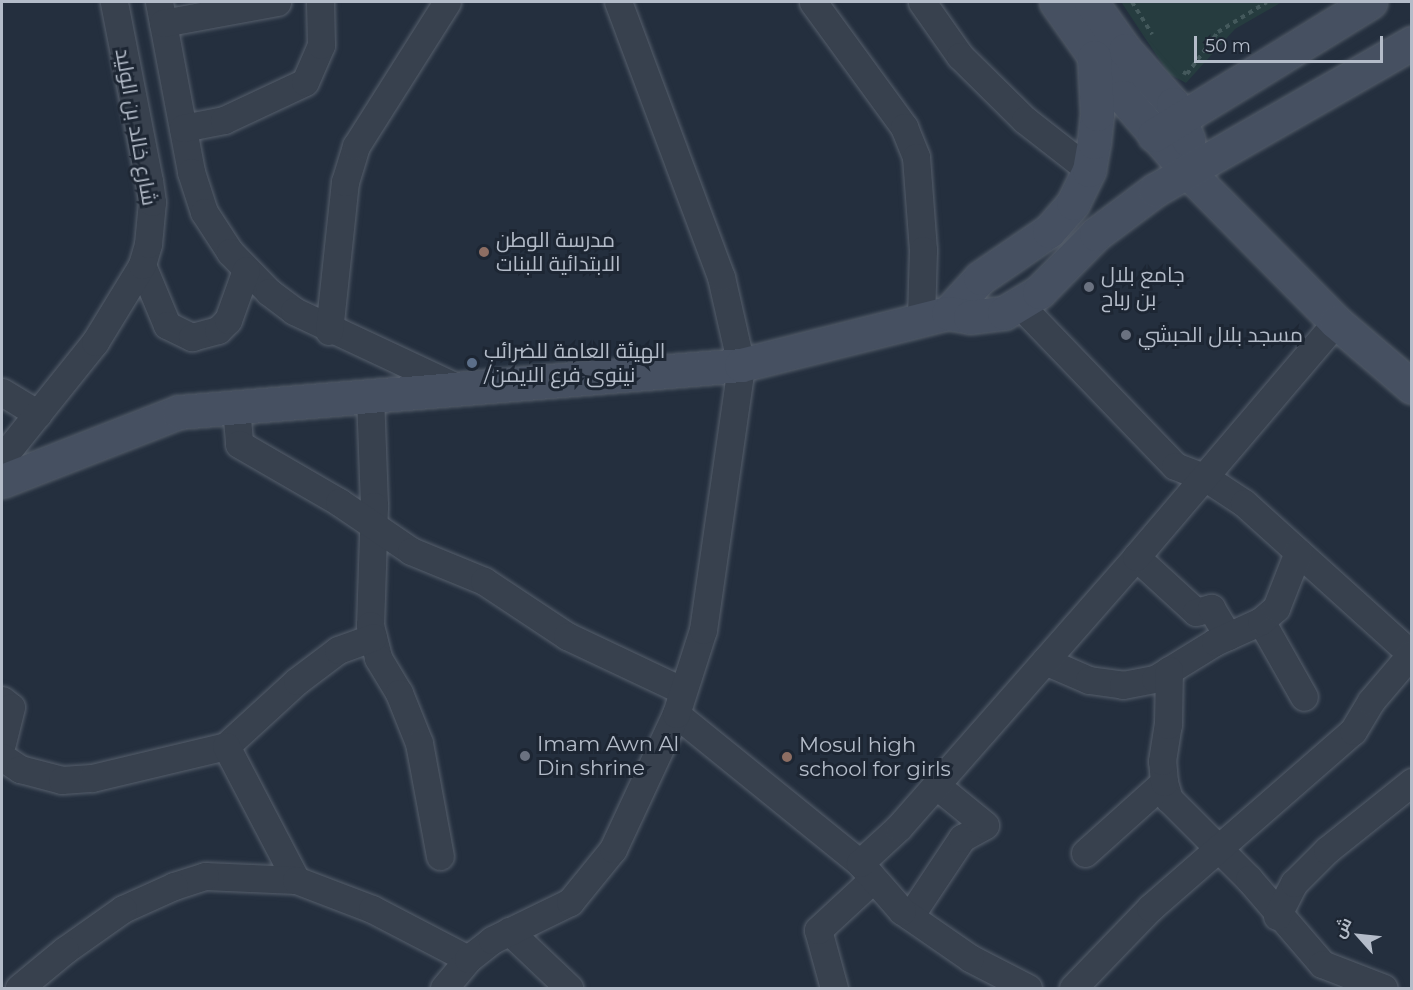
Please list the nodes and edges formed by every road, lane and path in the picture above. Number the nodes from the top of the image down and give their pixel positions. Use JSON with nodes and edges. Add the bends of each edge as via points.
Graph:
{"nodes":[{"id":1,"x":114,"y":2,"type":"edge"},
{"id":2,"x":277,"y":2,"type":"edge"},
{"id":3,"x":320,"y":2,"type":"edge"},
{"id":4,"x":447,"y":2,"type":"edge"},
{"id":5,"x":618,"y":2,"type":"edge"},
{"id":6,"x":813,"y":2,"type":"edge"},
{"id":7,"x":922,"y":2,"type":"edge"},
{"id":8,"x":1056,"y":2,"type":"edge"},
{"id":9,"x":1091,"y":2,"type":"edge"},
{"id":10,"x":1132,"y":2,"type":"edge"},
{"id":11,"x":1267,"y":2,"type":"edge"},
{"id":12,"x":1370,"y":2,"type":"edge"},
{"id":13,"x":161,"y":12,"type":"edge"},
{"id":14,"x":1155,"y":38,"type":"dead end"},
{"id":15,"x":1412,"y":43,"type":"edge"},
{"id":16,"x":1094,"y":57,"type":"junction"},
{"id":17,"x":1174,"y":63,"type":"dead end"},
{"id":18,"x":1168,"y":126,"type":"junction"},
{"id":19,"x":183,"y":128,"type":"junction"},
{"id":20,"x":1089,"y":170,"type":"junction"},
{"id":21,"x":1187,"y":171,"type":"junction"},
{"id":22,"x":142,"y":265,"type":"junction"},
{"id":23,"x":246,"y":270,"type":"junction"},
{"id":24,"x":1020,"y":305,"type":"junction"},
{"id":25,"x":935,"y":316,"type":"junction"},
{"id":26,"x":1336,"y":322,"type":"junction"},
{"id":27,"x":329,"y":331,"type":"junction"},
{"id":28,"x":741,"y":364,"type":"junction"},
{"id":29,"x":456,"y":387,"type":"junction"},
{"id":30,"x":1412,"y":387,"type":"edge"},
{"id":31,"x":2,"y":392,"type":"edge"},
{"id":32,"x":370,"y":395,"type":"junction"},
{"id":33,"x":236,"y":407,"type":"junction"},
{"id":34,"x":38,"y":414,"type":"junction"},
{"id":35,"x":2,"y":458,"type":"edge"},
{"id":36,"x":1206,"y":478,"type":"junction"},
{"id":37,"x":2,"y":481,"type":"edge"},
{"id":38,"x":370,"y":524,"type":"junction"},
{"id":39,"x":1298,"y":552,"type":"junction"},
{"id":40,"x":1136,"y":557,"type":"junction"},
{"id":41,"x":1261,"y":621,"type":"junction"},
{"id":42,"x":1228,"y":636,"type":"junction"},
{"id":43,"x":373,"y":637,"type":"junction"},
{"id":44,"x":1411,"y":654,"type":"edge"},
{"id":45,"x":1045,"y":661,"type":"junction"},
{"id":46,"x":1169,"y":670,"type":"junction"},
{"id":47,"x":1304,"y":697,"type":"dead end"},
{"id":48,"x":2,"y":700,"type":"edge"},
{"id":49,"x":678,"y":702,"type":"junction"},
{"id":50,"x":2,"y":743,"type":"edge"},
{"id":51,"x":226,"y":746,"type":"junction"},
{"id":52,"x":2,"y":758,"type":"edge"},
{"id":53,"x":1164,"y":782,"type":"junction"},
{"id":54,"x":1412,"y":782,"type":"edge"},
{"id":55,"x":936,"y":784,"type":"junction"},
{"id":56,"x":1217,"y":848,"type":"junction"},
{"id":57,"x":1086,"y":853,"type":"dead end"},
{"id":58,"x":440,"y":856,"type":"dead end"},
{"id":59,"x":866,"y":871,"type":"junction"},
{"id":60,"x":296,"y":880,"type":"junction"},
{"id":61,"x":910,"y":916,"type":"junction"},
{"id":62,"x":1277,"y":916,"type":"junction"},
{"id":63,"x":509,"y":931,"type":"junction"},
{"id":64,"x":468,"y":959,"type":"junction"},
{"id":65,"x":19,"y":988,"type":"edge"},
{"id":66,"x":444,"y":988,"type":"edge"},
{"id":67,"x":569,"y":988,"type":"edge"},
{"id":68,"x":834,"y":988,"type":"edge"},
{"id":69,"x":1028,"y":988,"type":"edge"},
{"id":70,"x":1073,"y":988,"type":"edge"},
{"id":71,"x":1384,"y":988,"type":"edge"}],
"edges":[{"from":1,"to":22,"type":"street","name":"شارع خالد بن الوليد","via":[[152,202]]},
{"from":2,"to":13,"type":"street"},
{"from":3,"to":19,"type":"street","via":[[321,45],[305,82],[224,120]]},
{"from":4,"to":27,"type":"street","via":[[356,146],[345,182]]},
{"from":5,"to":28,"type":"street","via":[[721,277]]},
{"from":6,"to":25,"type":"street","via":[[904,127],[916,157],[923,250]]},
{"from":7,"to":20,"type":"street","via":[[960,56],[1025,120]]},
{"from":8,"to":16,"type":"main road"},
{"from":9,"to":18,"type":"main road"},
{"from":10,"to":14,"type":"path"},
{"from":11,"to":17,"type":"path","via":[[1218,32],[1186,74]]},
{"from":12,"to":18,"type":"main road"},
{"from":13,"to":19,"type":"street"},
{"from":15,"to":21,"type":"main road"},
{"from":16,"to":18,"type":"main road"},
{"from":16,"to":20,"type":"main road","via":[[1097,114]]},
{"from":18,"to":21,"type":"main road","via":[[1188,144]]},
{"from":19,"to":23,"type":"street","via":[[204,212]]},
{"from":20,"to":25,"type":"main road","via":[[1073,203],[1049,231],[980,278]]},
{"from":21,"to":24,"type":"main road","via":[[1125,211]]},
{"from":21,"to":26,"type":"main road"},
{"from":22,"to":23,"type":"street","via":[[167,325],[192,337],[218,330],[228,320]]},
{"from":22,"to":34,"type":"street","name":"شارع خالد بن الوليد","via":[[95,342]]},
{"from":23,"to":27,"type":"street","via":[[294,311]]},
{"from":24,"to":25,"type":"main road","via":[[989,317]]},
{"from":24,"to":36,"type":"street","via":[[1175,466]]},
{"from":25,"to":28,"type":"main road"},
{"from":26,"to":30,"type":"main road"},
{"from":26,"to":36,"type":"street"},
{"from":27,"to":29,"type":"street"},
{"from":28,"to":29,"type":"main road"},
{"from":28,"to":49,"type":"street","via":[[703,630]]},
{"from":29,"to":32,"type":"main road"},
{"from":31,"to":34,"type":"street"},
{"from":32,"to":33,"type":"main road"},
{"from":32,"to":38,"type":"street","via":[[374,506]]},
{"from":33,"to":37,"type":"main road","via":[[179,412]]},
{"from":33,"to":38,"type":"street","via":[[239,444]]},
{"from":34,"to":35,"type":"street","name":"شارع خالد بن الوليد"},
{"from":36,"to":39,"type":"street","via":[[1244,503]]},
{"from":36,"to":40,"type":"street"},
{"from":38,"to":43,"type":"street"},
{"from":38,"to":49,"type":"street","via":[[411,551],[484,581]]},
{"from":39,"to":41,"type":"street","via":[[1276,608]]},
{"from":39,"to":44,"type":"street"},
{"from":40,"to":42,"type":"street","via":[[1196,612],[1211,608]]},
{"from":40,"to":45,"type":"street"},
{"from":41,"to":42,"type":"street"},
{"from":41,"to":47,"type":"street"},
{"from":42,"to":46,"type":"street"},
{"from":43,"to":51,"type":"street","via":[[338,650],[297,681]]},
{"from":43,"to":58,"type":"street","via":[[378,658],[399,693],[419,743]]},
{"from":44,"to":56,"type":"street","via":[[1371,701],[1353,731]]},
{"from":45,"to":46,"type":"street","via":[[1089,680],[1123,685],[1155,679]]},
{"from":45,"to":55,"type":"street"},
{"from":46,"to":53,"type":"street"},
{"from":48,"to":50,"type":"street","via":[[11,707]]},
{"from":49,"to":59,"type":"street"},
{"from":49,"to":63,"type":"street","via":[[614,849],[570,902]]},
{"from":51,"to":52,"type":"street","via":[[92,778],[62,780],[20,769]]},
{"from":51,"to":60,"type":"street"},
{"from":53,"to":56,"type":"street","via":[[1169,799]]},
{"from":53,"to":57,"type":"street"},
{"from":54,"to":62,"type":"street","via":[[1327,850],[1294,883]]},
{"from":55,"to":59,"type":"street"},
{"from":55,"to":61,"type":"street","via":[[985,825],[962,838]]},
{"from":56,"to":62,"type":"street","via":[[1249,879]]},
{"from":56,"to":70,"type":"street","via":[[1119,938]]},
{"from":59,"to":61,"type":"street"},
{"from":59,"to":68,"type":"street","via":[[819,930]]},
{"from":60,"to":64,"type":"street","via":[[372,909]]},
{"from":60,"to":65,"type":"street","via":[[205,876],[174,886],[123,909]]},
{"from":61,"to":69,"type":"street","via":[[970,958]]},
{"from":62,"to":71,"type":"street","via":[[1322,964]]},
{"from":63,"to":64,"type":"street"},
{"from":63,"to":67,"type":"street"},
{"from":64,"to":66,"type":"street"}]}
